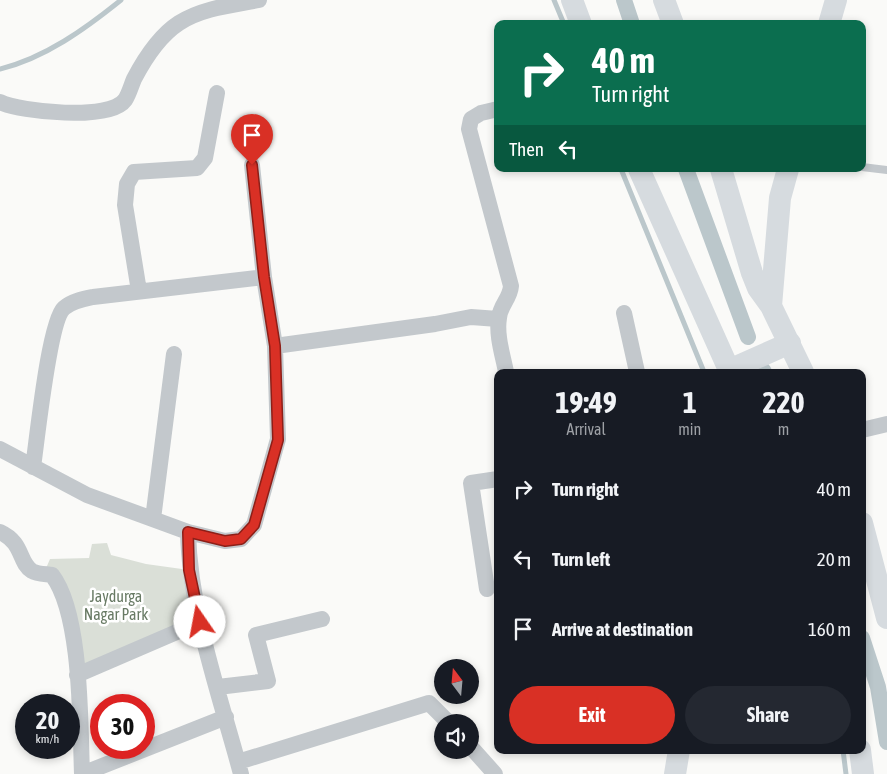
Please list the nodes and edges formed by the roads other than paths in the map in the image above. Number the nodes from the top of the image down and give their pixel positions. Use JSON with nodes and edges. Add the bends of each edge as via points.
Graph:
{"nodes":[{"id":1,"x":259,"y":0,"type":"edge"},
{"id":2,"x":572,"y":0,"type":"edge"},
{"id":3,"x":664,"y":0,"type":"edge"},
{"id":4,"x":836,"y":0,"type":"edge"},
{"id":5,"x":580,"y":20,"type":"edge"},
{"id":6,"x":672,"y":20,"type":"edge"},
{"id":7,"x":830,"y":20,"type":"edge"},
{"id":8,"x":217,"y":93,"type":"dead end"},
{"id":9,"x":0,"y":102,"type":"edge"},
{"id":10,"x":494,"y":110,"type":"edge"},
{"id":11,"x":252,"y":165,"type":"dead end"},
{"id":12,"x":866,"y":167,"type":"edge"},
{"id":13,"x":887,"y":170,"type":"edge"},
{"id":14,"x":640,"y":172,"type":"edge"},
{"id":15,"x":722,"y":172,"type":"edge"},
{"id":16,"x":787,"y":172,"type":"edge"},
{"id":17,"x":264,"y":277,"type":"junction"},
{"id":18,"x":139,"y":291,"type":"junction"},
{"id":19,"x":771,"y":306,"type":"junction"},
{"id":20,"x":624,"y":313,"type":"dead end"},
{"id":21,"x":498,"y":319,"type":"junction"},
{"id":22,"x":275,"y":346,"type":"junction"},
{"id":23,"x":780,"y":346,"type":"junction"},
{"id":24,"x":174,"y":354,"type":"dead end"},
{"id":25,"x":735,"y":368,"type":"edge"},
{"id":26,"x":506,"y":369,"type":"edge"},
{"id":27,"x":636,"y":369,"type":"edge"},
{"id":28,"x":800,"y":369,"type":"edge"},
{"id":29,"x":887,"y":424,"type":"edge"},
{"id":30,"x":866,"y":429,"type":"edge"},
{"id":31,"x":0,"y":449,"type":"edge"},
{"id":32,"x":33,"y":467,"type":"junction"},
{"id":33,"x":494,"y":480,"type":"edge"},
{"id":34,"x":153,"y":519,"type":"junction"},
{"id":35,"x":0,"y":532,"type":"edge"},
{"id":36,"x":188,"y":532,"type":"junction"},
{"id":37,"x":866,"y":538,"type":"edge"},
{"id":38,"x":487,"y":589,"type":"dead end"},
{"id":39,"x":887,"y":618,"type":"edge"},
{"id":40,"x":322,"y":619,"type":"dead end"},
{"id":41,"x":200,"y":622,"type":"junction"},
{"id":42,"x":77,"y":675,"type":"junction"},
{"id":43,"x":218,"y":687,"type":"junction"},
{"id":44,"x":440,"y":714,"type":"edge"},
{"id":45,"x":226,"y":717,"type":"junction"},
{"id":46,"x":679,"y":754,"type":"edge"},
{"id":47,"x":860,"y":754,"type":"edge"},
{"id":48,"x":479,"y":756,"type":"edge"},
{"id":49,"x":239,"y":768,"type":"edge"},
{"id":50,"x":82,"y":774,"type":"edge"},
{"id":51,"x":495,"y":774,"type":"edge"},
{"id":52,"x":675,"y":774,"type":"edge"},
{"id":53,"x":863,"y":774,"type":"edge"}],
"edges":[{"from":1,"to":9,"type":"street","via":[[200,13],[179,23],[160,39],[148,55],[118,108],[103,112],[55,112],[8,106]]},
{"from":2,"to":5,"type":"street"},
{"from":3,"to":6,"type":"street"},
{"from":4,"to":7,"type":"street"},
{"from":8,"to":18,"type":"street","via":[[205,158],[197,168],[134,172],[126,184],[125,205]]},
{"from":10,"to":21,"type":"street","via":[[480,112],[471,119],[469,129],[511,286]]},
{"from":11,"to":17,"type":"street"},
{"from":12,"to":13,"type":"lane"},
{"from":14,"to":25,"type":"street"},
{"from":15,"to":19,"type":"street","via":[[752,273]]},
{"from":16,"to":19,"type":"street","via":[[780,198]]},
{"from":17,"to":18,"type":"street"},
{"from":17,"to":22,"type":"street"},
{"from":18,"to":32,"type":"street","via":[[93,296],[63,309],[53,332]]},
{"from":19,"to":23,"type":"street"},
{"from":20,"to":27,"type":"street"},
{"from":21,"to":22,"type":"street","via":[[471,317]]},
{"from":21,"to":26,"type":"street"},
{"from":22,"to":36,"type":"street","via":[[278,440],[254,525],[241,539],[225,541]]},
{"from":23,"to":25,"type":"street"},
{"from":23,"to":28,"type":"street"},
{"from":24,"to":34,"type":"street"},
{"from":29,"to":30,"type":"street"},
{"from":31,"to":32,"type":"street"},
{"from":32,"to":34,"type":"street","via":[[86,495]]},
{"from":33,"to":38,"type":"street","via":[[471,483]]},
{"from":34,"to":36,"type":"street"},
{"from":35,"to":42,"type":"street","via":[[12,538],[33,572],[52,575],[59,584],[72,630]]},
{"from":36,"to":41,"type":"street","via":[[189,570]]},
{"from":37,"to":39,"type":"street"},
{"from":40,"to":43,"type":"street","via":[[256,635],[268,681]]},
{"from":41,"to":42,"type":"street"},
{"from":41,"to":43,"type":"street"},
{"from":42,"to":50,"type":"street"},
{"from":43,"to":45,"type":"street"},
{"from":44,"to":49,"type":"street","via":[[428,703]]},
{"from":45,"to":49,"type":"street"},
{"from":45,"to":50,"type":"street"},
{"from":46,"to":52,"type":"street"},
{"from":47,"to":53,"type":"street"},
{"from":48,"to":51,"type":"street"}]}
